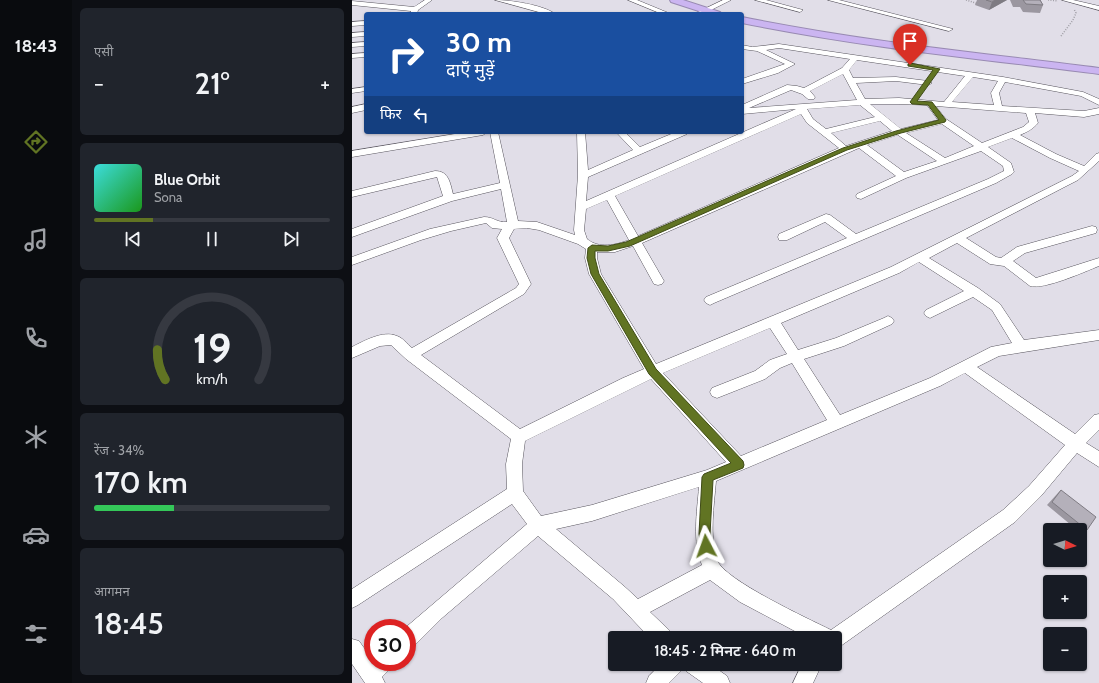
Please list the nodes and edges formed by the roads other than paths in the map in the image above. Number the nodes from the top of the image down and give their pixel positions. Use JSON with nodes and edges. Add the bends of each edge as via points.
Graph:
{"nodes":[{"id":1,"x":429,"y":0,"type":"edge"},
{"id":2,"x":498,"y":0,"type":"edge"},
{"id":3,"x":631,"y":0,"type":"edge"},
{"id":4,"x":663,"y":0,"type":"edge"},
{"id":5,"x":674,"y":0,"type":"edge"},
{"id":6,"x":728,"y":0,"type":"edge"},
{"id":7,"x":758,"y":0,"type":"edge"},
{"id":8,"x":831,"y":0,"type":"edge"},
{"id":9,"x":1065,"y":0,"type":"edge"},
{"id":10,"x":352,"y":3,"type":"edge"},
{"id":11,"x":1099,"y":8,"type":"edge"},
{"id":12,"x":800,"y":10,"type":"dead end"},
{"id":13,"x":415,"y":12,"type":"edge"},
{"id":14,"x":546,"y":12,"type":"edge"},
{"id":15,"x":663,"y":12,"type":"edge"},
{"id":16,"x":698,"y":12,"type":"edge"},
{"id":17,"x":699,"y":12,"type":"edge"},
{"id":18,"x":703,"y":12,"type":"edge"},
{"id":19,"x":744,"y":20,"type":"edge"},
{"id":20,"x":364,"y":23,"type":"edge"},
{"id":21,"x":352,"y":24,"type":"edge"},
{"id":22,"x":744,"y":24,"type":"edge"},
{"id":23,"x":949,"y":29,"type":"dead end"},
{"id":24,"x":364,"y":34,"type":"edge"},
{"id":25,"x":352,"y":35,"type":"edge"},
{"id":26,"x":364,"y":44,"type":"edge"},
{"id":27,"x":352,"y":45,"type":"edge"},
{"id":28,"x":744,"y":47,"type":"edge"},
{"id":29,"x":755,"y":48,"type":"junction"},
{"id":30,"x":364,"y":55,"type":"edge"},
{"id":31,"x":352,"y":56,"type":"edge"},
{"id":32,"x":746,"y":56,"type":"dead end"},
{"id":33,"x":855,"y":57,"type":"junction"},
{"id":34,"x":937,"y":69,"type":"junction"},
{"id":35,"x":845,"y":70,"type":"junction"},
{"id":36,"x":971,"y":74,"type":"junction"},
{"id":37,"x":1098,"y":75,"type":"edge"},
{"id":38,"x":1003,"y":79,"type":"junction"},
{"id":39,"x":744,"y":81,"type":"edge"},
{"id":40,"x":850,"y":81,"type":"junction"},
{"id":41,"x":928,"y":83,"type":"junction"},
{"id":42,"x":364,"y":89,"type":"edge"},
{"id":43,"x":352,"y":91,"type":"edge"},
{"id":44,"x":805,"y":92,"type":"junction"},
{"id":45,"x":862,"y":102,"type":"junction"},
{"id":46,"x":912,"y":102,"type":"junction"},
{"id":47,"x":1099,"y":102,"type":"edge"},
{"id":48,"x":930,"y":104,"type":"junction"},
{"id":49,"x":946,"y":104,"type":"junction"},
{"id":50,"x":822,"y":105,"type":"junction"},
{"id":51,"x":364,"y":107,"type":"edge"},
{"id":52,"x":744,"y":107,"type":"edge"},
{"id":53,"x":803,"y":108,"type":"junction"},
{"id":54,"x":999,"y":108,"type":"junction"},
{"id":55,"x":352,"y":110,"type":"edge"},
{"id":56,"x":744,"y":111,"type":"edge"},
{"id":57,"x":1030,"y":111,"type":"junction"},
{"id":58,"x":1099,"y":111,"type":"edge"},
{"id":59,"x":880,"y":118,"type":"junction"},
{"id":60,"x":943,"y":120,"type":"junction"},
{"id":61,"x":825,"y":132,"type":"junction"},
{"id":62,"x":899,"y":132,"type":"junction"},
{"id":63,"x":412,"y":134,"type":"edge"},
{"id":64,"x":470,"y":134,"type":"edge"},
{"id":65,"x":494,"y":134,"type":"edge"},
{"id":66,"x":581,"y":134,"type":"edge"},
{"id":67,"x":622,"y":134,"type":"edge"},
{"id":68,"x":679,"y":134,"type":"edge"},
{"id":69,"x":1014,"y":135,"type":"junction"},
{"id":70,"x":412,"y":143,"type":"junction"},
{"id":71,"x":860,"y":144,"type":"junction"},
{"id":72,"x":982,"y":147,"type":"junction"},
{"id":73,"x":845,"y":149,"type":"junction"},
{"id":74,"x":639,"y":151,"type":"junction"},
{"id":75,"x":352,"y":154,"type":"edge"},
{"id":76,"x":1099,"y":156,"type":"edge"},
{"id":77,"x":944,"y":162,"type":"junction"},
{"id":78,"x":1085,"y":170,"type":"junction"},
{"id":79,"x":583,"y":175,"type":"junction"},
{"id":80,"x":903,"y":176,"type":"junction"},
{"id":81,"x":506,"y":185,"type":"junction"},
{"id":82,"x":352,"y":194,"type":"edge"},
{"id":83,"x":610,"y":196,"type":"junction"},
{"id":84,"x":861,"y":196,"type":"dead end"},
{"id":85,"x":449,"y":198,"type":"junction"},
{"id":86,"x":582,"y":207,"type":"junction"},
{"id":87,"x":512,"y":224,"type":"junction"},
{"id":88,"x":1092,"y":230,"type":"dead end"},
{"id":89,"x":352,"y":233,"type":"edge"},
{"id":90,"x":783,"y":237,"type":"dead end"},
{"id":91,"x":957,"y":238,"type":"junction"},
{"id":92,"x":855,"y":239,"type":"junction"},
{"id":93,"x":636,"y":241,"type":"junction"},
{"id":94,"x":587,"y":244,"type":"junction"},
{"id":95,"x":919,"y":257,"type":"junction"},
{"id":96,"x":352,"y":261,"type":"edge"},
{"id":97,"x":1004,"y":261,"type":"junction"},
{"id":98,"x":1099,"y":262,"type":"edge"},
{"id":99,"x":658,"y":281,"type":"dead end"},
{"id":100,"x":974,"y":291,"type":"junction"},
{"id":101,"x":710,"y":300,"type":"dead end"},
{"id":102,"x":930,"y":313,"type":"dead end"},
{"id":103,"x":773,"y":321,"type":"junction"},
{"id":104,"x":888,"y":321,"type":"dead end"},
{"id":105,"x":1099,"y":336,"type":"edge"},
{"id":106,"x":1021,"y":346,"type":"junction"},
{"id":107,"x":352,"y":354,"type":"edge"},
{"id":108,"x":411,"y":355,"type":"junction"},
{"id":109,"x":795,"y":357,"type":"junction"},
{"id":110,"x":966,"y":366,"type":"junction"},
{"id":111,"x":652,"y":372,"type":"junction"},
{"id":112,"x":717,"y":392,"type":"dead end"},
{"id":113,"x":1099,"y":420,"type":"edge"},
{"id":114,"x":837,"y":423,"type":"junction"},
{"id":115,"x":519,"y":436,"type":"junction"},
{"id":116,"x":1076,"y":443,"type":"junction"},
{"id":117,"x":1099,"y":460,"type":"edge"},
{"id":118,"x":739,"y":465,"type":"junction"},
{"id":119,"x":708,"y":477,"type":"junction"},
{"id":120,"x":515,"y":493,"type":"junction"},
{"id":121,"x":538,"y":525,"type":"junction"},
{"id":122,"x":712,"y":569,"type":"junction"},
{"id":123,"x":352,"y":599,"type":"edge"},
{"id":124,"x":636,"y":610,"type":"junction"},
{"id":125,"x":416,"y":631,"type":"edge"},
{"id":126,"x":656,"y":631,"type":"edge"},
{"id":127,"x":814,"y":631,"type":"edge"},
{"id":128,"x":842,"y":633,"type":"edge"},
{"id":129,"x":352,"y":648,"type":"edge"},
{"id":130,"x":667,"y":671,"type":"edge"},
{"id":131,"x":703,"y":671,"type":"edge"},
{"id":132,"x":809,"y":671,"type":"edge"},
{"id":133,"x":376,"y":673,"type":"edge"},
{"id":134,"x":656,"y":683,"type":"edge"},
{"id":135,"x":720,"y":683,"type":"edge"},
{"id":136,"x":803,"y":683,"type":"edge"}],
"edges":[{"from":1,"to":13,"type":"street"},
{"from":2,"to":14,"type":"street"},
{"from":3,"to":15,"type":"street"},
{"from":4,"to":16,"type":"highway"},
{"from":5,"to":17,"type":"highway"},
{"from":6,"to":18,"type":"street"},
{"from":7,"to":12,"type":"street"},
{"from":8,"to":23,"type":"street"},
{"from":9,"to":11,"type":"street"},
{"from":10,"to":13,"type":"street"},
{"from":19,"to":37,"type":"highway"},
{"from":20,"to":21,"type":"street"},
{"from":22,"to":37,"type":"highway","via":[[787,33]]},
{"from":24,"to":25,"type":"street"},
{"from":26,"to":27,"type":"street"},
{"from":28,"to":29,"type":"street"},
{"from":29,"to":32,"type":"street"},
{"from":29,"to":33,"type":"street","via":[[779,46]]},
{"from":29,"to":39,"type":"street","via":[[791,64]]},
{"from":30,"to":31,"type":"street"},
{"from":33,"to":34,"type":"street"},
{"from":33,"to":35,"type":"street"},
{"from":34,"to":36,"type":"street"},
{"from":34,"to":41,"type":"street"},
{"from":35,"to":40,"type":"street"},
{"from":35,"to":44,"type":"street"},
{"from":36,"to":38,"type":"street"},
{"from":36,"to":49,"type":"street"},
{"from":38,"to":47,"type":"street","via":[[1083,94]]},
{"from":38,"to":54,"type":"street","via":[[994,92]]},
{"from":40,"to":41,"type":"street","via":[[896,79]]},
{"from":40,"to":45,"type":"street"},
{"from":41,"to":46,"type":"street"},
{"from":42,"to":43,"type":"street"},
{"from":44,"to":50,"type":"street"},
{"from":44,"to":52,"type":"street","via":[[790,87]]},
{"from":45,"to":46,"type":"street"},
{"from":45,"to":50,"type":"street"},
{"from":45,"to":59,"type":"street"},
{"from":46,"to":48,"type":"street"},
{"from":48,"to":49,"type":"street"},
{"from":48,"to":60,"type":"street"},
{"from":49,"to":54,"type":"street"},
{"from":50,"to":53,"type":"street"},
{"from":51,"to":55,"type":"street"},
{"from":53,"to":56,"type":"street"},
{"from":53,"to":61,"type":"street","via":[[810,120]]},
{"from":53,"to":83,"type":"street"},
{"from":54,"to":57,"type":"street"},
{"from":57,"to":58,"type":"street","via":[[1084,114]]},
{"from":57,"to":69,"type":"street","via":[[1033,125]]},
{"from":59,"to":61,"type":"street"},
{"from":59,"to":62,"type":"street"},
{"from":60,"to":62,"type":"street"},
{"from":60,"to":72,"type":"street"},
{"from":61,"to":73,"type":"street"},
{"from":62,"to":71,"type":"street"},
{"from":62,"to":77,"type":"street"},
{"from":63,"to":70,"type":"street"},
{"from":64,"to":70,"type":"street"},
{"from":65,"to":81,"type":"street"},
{"from":66,"to":79,"type":"street"},
{"from":67,"to":74,"type":"street"},
{"from":68,"to":74,"type":"street"},
{"from":69,"to":72,"type":"street"},
{"from":69,"to":78,"type":"street"},
{"from":70,"to":75,"type":"street"},
{"from":71,"to":73,"type":"street"},
{"from":71,"to":80,"type":"street"},
{"from":72,"to":77,"type":"street"},
{"from":72,"to":92,"type":"street","via":[[1008,165],[1009,172]]},
{"from":73,"to":93,"type":"street"},
{"from":74,"to":79,"type":"street"},
{"from":76,"to":78,"type":"street"},
{"from":77,"to":80,"type":"street"},
{"from":78,"to":91,"type":"street","via":[[1075,178]]},
{"from":79,"to":86,"type":"street"},
{"from":80,"to":84,"type":"street"},
{"from":81,"to":85,"type":"street"},
{"from":81,"to":87,"type":"street"},
{"from":82,"to":85,"type":"street","via":[[438,173],[443,177]]},
{"from":83,"to":86,"type":"street"},
{"from":83,"to":93,"type":"street"},
{"from":85,"to":89,"type":"street"},
{"from":86,"to":94,"type":"street","via":[[579,230]]},
{"from":87,"to":94,"type":"street","via":[[536,226]]},
{"from":87,"to":96,"type":"street","via":[[496,226],[484,220],[457,225]]},
{"from":87,"to":108,"type":"street","via":[[506,230],[504,238],[525,284],[524,287]]},
{"from":88,"to":97,"type":"street","via":[[1021,250]]},
{"from":90,"to":92,"type":"street","via":[[826,217]]},
{"from":91,"to":95,"type":"street"},
{"from":91,"to":97,"type":"street","via":[[994,261]]},
{"from":92,"to":101,"type":"street"},
{"from":93,"to":94,"type":"street","via":[[617,247]]},
{"from":93,"to":99,"type":"street"},
{"from":94,"to":111,"type":"street","via":[[595,274]]},
{"from":95,"to":100,"type":"street"},
{"from":95,"to":103,"type":"street","via":[[895,270]]},
{"from":97,"to":98,"type":"street","via":[[1034,283]]},
{"from":100,"to":102,"type":"street"},
{"from":100,"to":106,"type":"street","via":[[996,307]]},
{"from":103,"to":109,"type":"street"},
{"from":103,"to":111,"type":"street"},
{"from":104,"to":109,"type":"street"},
{"from":105,"to":106,"type":"street"},
{"from":106,"to":110,"type":"street","via":[[996,351]]},
{"from":107,"to":108,"type":"street","via":[[391,339]]},
{"from":108,"to":115,"type":"street"},
{"from":109,"to":112,"type":"street","via":[[775,364],[760,375]]},
{"from":109,"to":114,"type":"street"},
{"from":110,"to":114,"type":"street","via":[[935,382]]},
{"from":110,"to":116,"type":"street"},
{"from":111,"to":115,"type":"street"},
{"from":111,"to":118,"type":"street"},
{"from":113,"to":116,"type":"street"},
{"from":114,"to":118,"type":"street"},
{"from":115,"to":120,"type":"street","via":[[514,456]]},
{"from":116,"to":117,"type":"street"},
{"from":116,"to":128,"type":"street","via":[[1035,491],[1009,516]]},
{"from":118,"to":119,"type":"street"},
{"from":119,"to":121,"type":"street","via":[[592,513]]},
{"from":119,"to":122,"type":"street","via":[[705,534]]},
{"from":120,"to":121,"type":"street"},
{"from":120,"to":123,"type":"street"},
{"from":121,"to":124,"type":"street"},
{"from":121,"to":125,"type":"street"},
{"from":122,"to":124,"type":"street"},
{"from":122,"to":127,"type":"street","via":[[730,586]]},
{"from":124,"to":126,"type":"street"},
{"from":129,"to":133,"type":"street"},
{"from":130,"to":134,"type":"street"},
{"from":131,"to":135,"type":"street"},
{"from":132,"to":136,"type":"street"}]}
